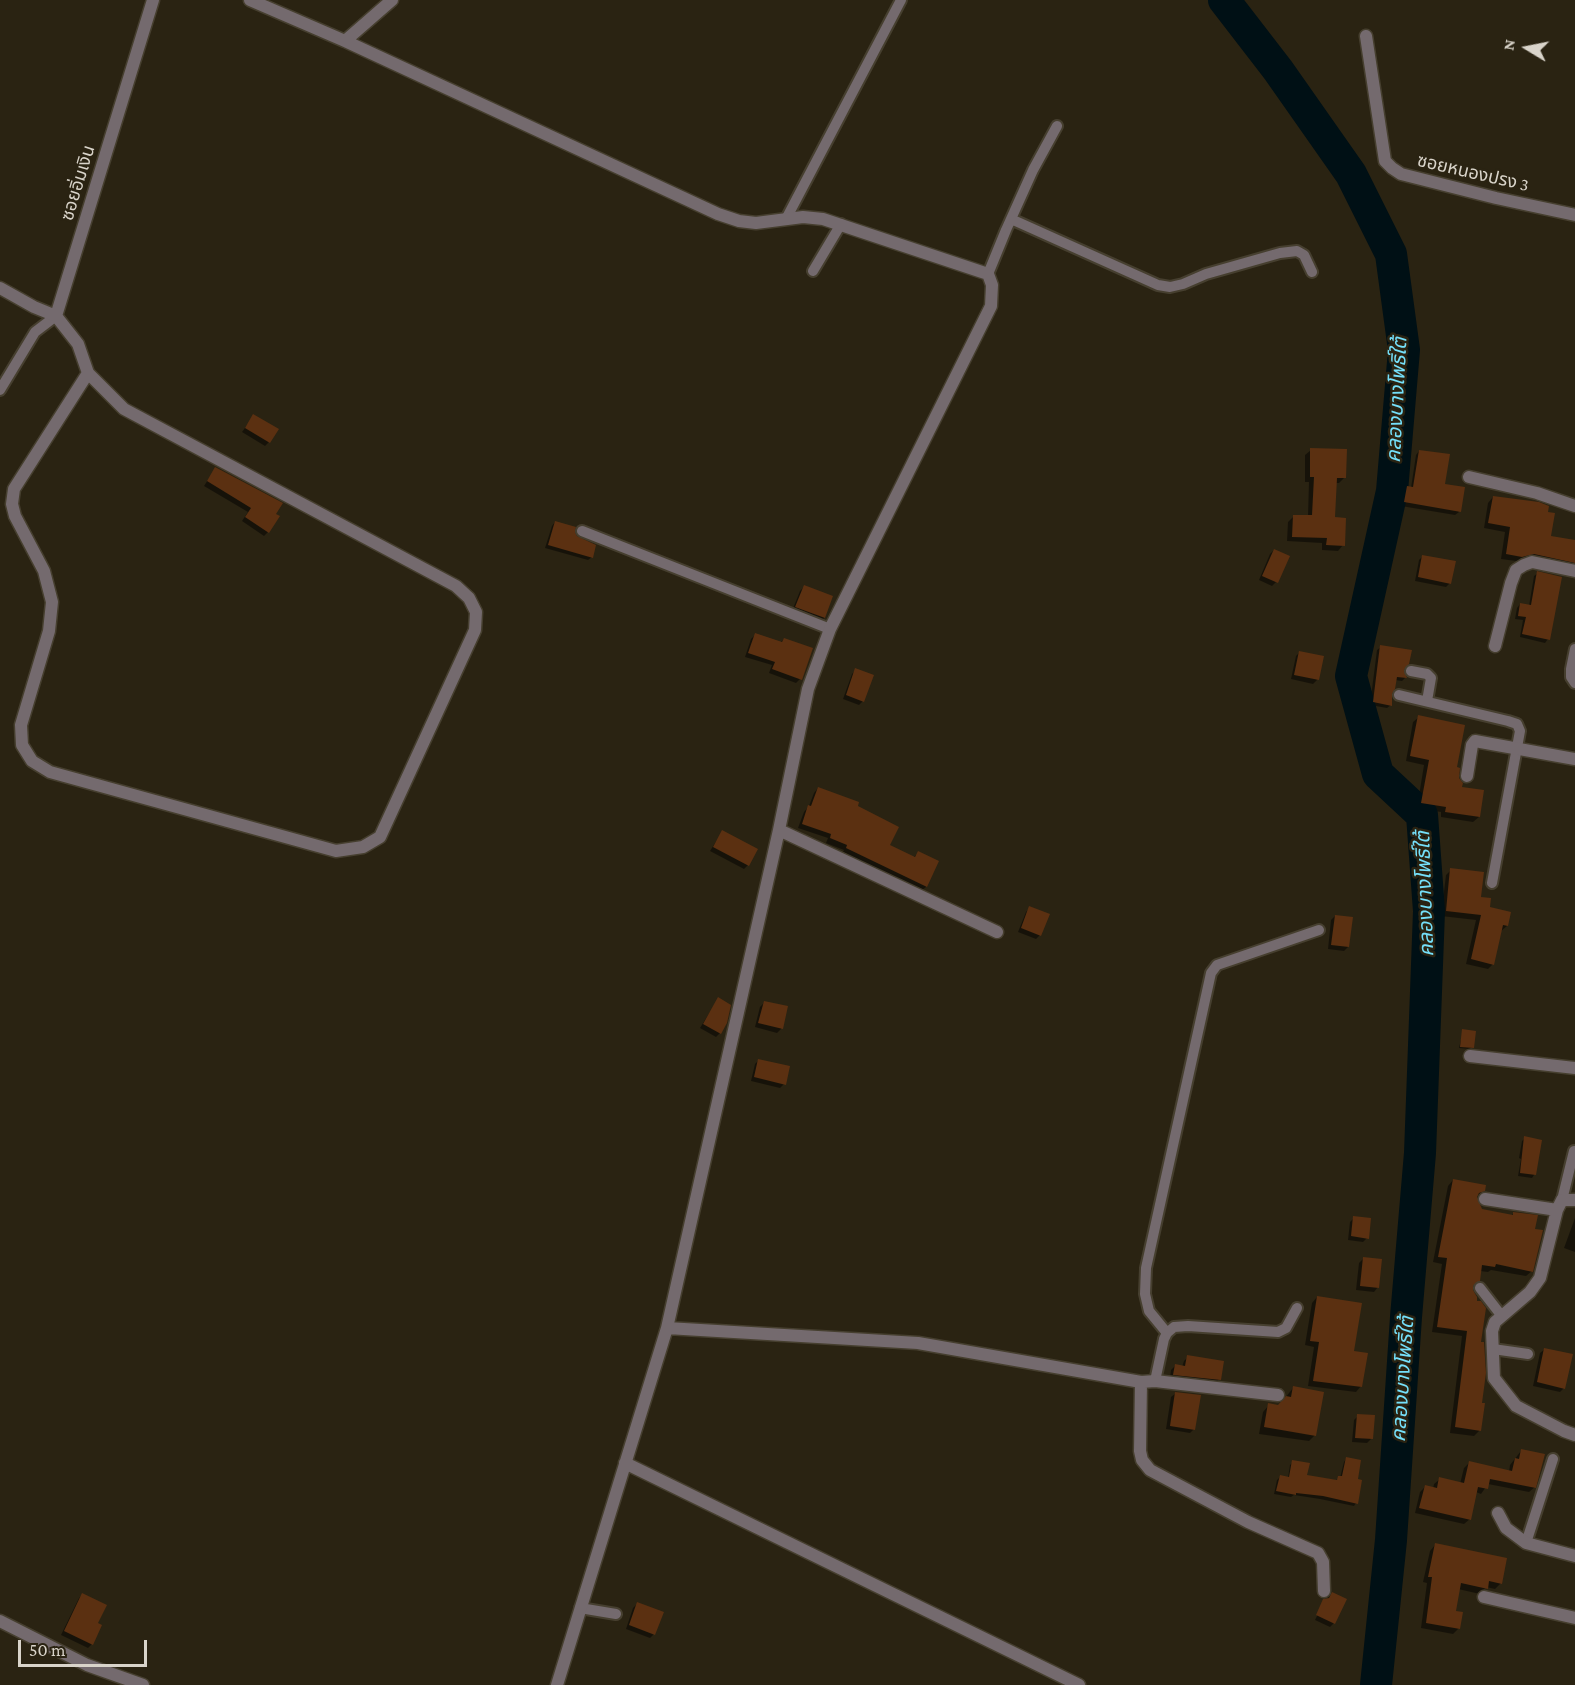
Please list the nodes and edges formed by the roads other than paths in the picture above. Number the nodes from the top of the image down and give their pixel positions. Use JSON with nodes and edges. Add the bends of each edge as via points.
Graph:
{"nodes":[{"id":1,"x":153,"y":0,"type":"edge"},
{"id":2,"x":250,"y":0,"type":"edge"},
{"id":3,"x":392,"y":0,"type":"edge"},
{"id":4,"x":902,"y":0,"type":"edge"},
{"id":5,"x":1366,"y":36,"type":"dead end"},
{"id":6,"x":345,"y":41,"type":"junction"},
{"id":7,"x":1057,"y":126,"type":"dead end"},
{"id":8,"x":1575,"y":215,"type":"edge"},
{"id":9,"x":786,"y":219,"type":"junction"},
{"id":10,"x":1011,"y":219,"type":"junction"},
{"id":11,"x":841,"y":224,"type":"junction"},
{"id":12,"x":813,"y":271,"type":"dead end"},
{"id":13,"x":1312,"y":272,"type":"dead end"},
{"id":14,"x":988,"y":274,"type":"junction"},
{"id":15,"x":0,"y":288,"type":"edge"},
{"id":16,"x":56,"y":316,"type":"junction"},
{"id":17,"x":88,"y":373,"type":"junction"},
{"id":18,"x":0,"y":390,"type":"edge"},
{"id":19,"x":1468,"y":477,"type":"dead end"},
{"id":20,"x":1575,"y":506,"type":"edge"},
{"id":21,"x":582,"y":531,"type":"dead end"},
{"id":22,"x":1575,"y":571,"type":"edge"},
{"id":23,"x":830,"y":629,"type":"junction"},
{"id":24,"x":1495,"y":646,"type":"dead end"},
{"id":25,"x":1575,"y":649,"type":"edge"},
{"id":26,"x":1411,"y":671,"type":"dead end"},
{"id":27,"x":1575,"y":683,"type":"edge"},
{"id":28,"x":1399,"y":695,"type":"dead end"},
{"id":29,"x":1427,"y":701,"type":"junction"},
{"id":30,"x":1518,"y":748,"type":"junction"},
{"id":31,"x":1575,"y":759,"type":"edge"},
{"id":32,"x":1467,"y":776,"type":"dead end"},
{"id":33,"x":779,"y":830,"type":"junction"},
{"id":34,"x":1492,"y":883,"type":"dead end"},
{"id":35,"x":1318,"y":930,"type":"dead end"},
{"id":36,"x":997,"y":932,"type":"dead end"},
{"id":37,"x":1470,"y":1056,"type":"dead end"},
{"id":38,"x":1575,"y":1068,"type":"edge"},
{"id":39,"x":1574,"y":1151,"type":"edge"},
{"id":40,"x":1485,"y":1199,"type":"dead end"},
{"id":41,"x":1565,"y":1203,"type":"edge"},
{"id":42,"x":1480,"y":1288,"type":"dead end"},
{"id":43,"x":1297,"y":1308,"type":"dead end"},
{"id":44,"x":1501,"y":1315,"type":"junction"},
{"id":45,"x":667,"y":1328,"type":"junction"},
{"id":46,"x":1167,"y":1333,"type":"junction"},
{"id":47,"x":1493,"y":1349,"type":"junction"},
{"id":48,"x":1528,"y":1354,"type":"dead end"},
{"id":49,"x":1155,"y":1381,"type":"junction"},
{"id":50,"x":1141,"y":1382,"type":"junction"},
{"id":51,"x":1278,"y":1395,"type":"dead end"},
{"id":52,"x":1575,"y":1435,"type":"edge"},
{"id":53,"x":1553,"y":1459,"type":"dead end"},
{"id":54,"x":625,"y":1463,"type":"junction"},
{"id":55,"x":1498,"y":1513,"type":"dead end"},
{"id":56,"x":1526,"y":1543,"type":"junction"},
{"id":57,"x":1575,"y":1556,"type":"edge"},
{"id":58,"x":1324,"y":1591,"type":"dead end"},
{"id":59,"x":1484,"y":1597,"type":"dead end"},
{"id":60,"x":580,"y":1608,"type":"junction"},
{"id":61,"x":616,"y":1614,"type":"dead end"},
{"id":62,"x":1575,"y":1618,"type":"edge"},
{"id":63,"x":0,"y":1621,"type":"edge"},
{"id":64,"x":143,"y":1685,"type":"edge"},
{"id":65,"x":557,"y":1685,"type":"edge"},
{"id":66,"x":1079,"y":1685,"type":"edge"}],
"edges":[{"from":1,"to":16,"type":"street","name":"ซอยอิ่มเงิน"},
{"from":2,"to":6,"type":"street"},
{"from":3,"to":6,"type":"street"},
{"from":4,"to":9,"type":"lane"},
{"from":5,"to":8,"type":"street","name":"ซอยหนองปรง 3","via":[[1385,161],[1392,168],[1401,174]]},
{"from":6,"to":9,"type":"street","via":[[718,214],[756,223]]},
{"from":7,"to":10,"type":"lane"},
{"from":9,"to":11,"type":"street","via":[[803,217]]},
{"from":10,"to":13,"type":"lane","via":[[1158,285],[1176,285],[1297,251],[1304,255]]},
{"from":10,"to":14,"type":"lane"},
{"from":11,"to":12,"type":"lane"},
{"from":11,"to":14,"type":"street"},
{"from":14,"to":23,"type":"street","via":[[991,306]]},
{"from":15,"to":16,"type":"street"},
{"from":16,"to":17,"type":"street","via":[[78,344]]},
{"from":16,"to":18,"type":"lane","via":[[35,332]]},
{"from":17,"to":17,"type":"street","via":[[14,489],[15,516],[44,570],[52,602],[49,631],[21,724],[22,745],[32,761],[50,772],[336,851],[363,848],[380,837],[475,630],[476,612],[470,598],[456,586],[124,409]]},
{"from":19,"to":20,"type":"street"},
{"from":21,"to":23,"type":"lane"},
{"from":22,"to":24,"type":"street","via":[[1532,562],[1516,570]]},
{"from":23,"to":33,"type":"street","via":[[808,689]]},
{"from":25,"to":27,"type":"lane","via":[[1571,669]]},
{"from":26,"to":29,"type":"lane","via":[[1431,678]]},
{"from":28,"to":29,"type":"lane"},
{"from":29,"to":30,"type":"lane","via":[[1516,724],[1520,731]]},
{"from":30,"to":31,"type":"street"},
{"from":30,"to":32,"type":"street","via":[[1475,741]]},
{"from":30,"to":34,"type":"lane"},
{"from":33,"to":36,"type":"street"},
{"from":33,"to":45,"type":"street"},
{"from":35,"to":46,"type":"lane","via":[[1217,964],[1210,973],[1146,1268],[1149,1311]]},
{"from":37,"to":38,"type":"street"},
{"from":39,"to":41,"type":"lane"},
{"from":40,"to":41,"type":"street"},
{"from":41,"to":44,"type":"street","via":[[1540,1278],[1530,1292]]},
{"from":42,"to":44,"type":"lane"},
{"from":43,"to":46,"type":"lane","via":[[1286,1328],[1278,1332],[1188,1326],[1174,1327]]},
{"from":44,"to":47,"type":"street","via":[[1492,1331]]},
{"from":45,"to":50,"type":"street","via":[[918,1343]]},
{"from":45,"to":54,"type":"street"},
{"from":46,"to":49,"type":"lane"},
{"from":47,"to":48,"type":"lane"},
{"from":47,"to":52,"type":"street","via":[[1494,1378],[1516,1406]]},
{"from":49,"to":50,"type":"street"},
{"from":49,"to":51,"type":"street"},
{"from":50,"to":58,"type":"street","via":[[1140,1451],[1150,1470],[1248,1522],[1318,1553],[1323,1562]]},
{"from":53,"to":56,"type":"lane"},
{"from":54,"to":60,"type":"street"},
{"from":54,"to":66,"type":"street"},
{"from":55,"to":56,"type":"street","via":[[1506,1528]]},
{"from":56,"to":57,"type":"street"},
{"from":59,"to":62,"type":"street"},
{"from":60,"to":61,"type":"lane"},
{"from":60,"to":65,"type":"street"},
{"from":63,"to":64,"type":"street","via":[[87,1665]]}]}
